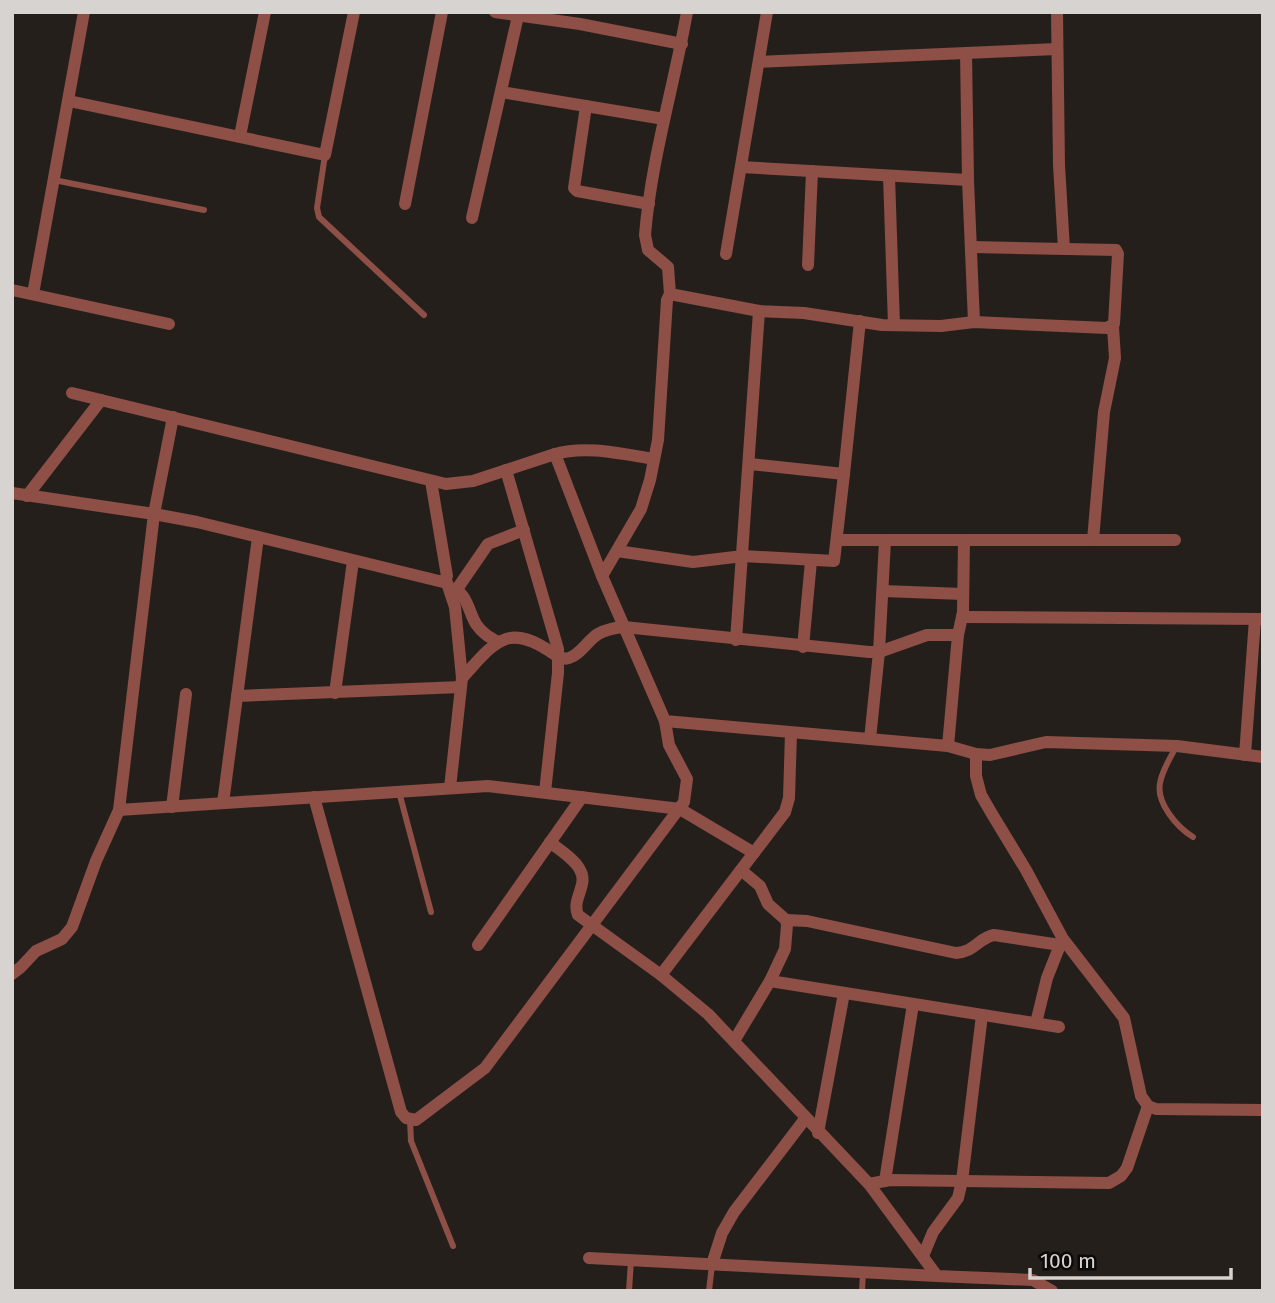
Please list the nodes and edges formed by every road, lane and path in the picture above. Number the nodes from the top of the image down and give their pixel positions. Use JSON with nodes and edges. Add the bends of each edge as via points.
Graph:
{"nodes":[{"id":1,"x":84,"y":12,"type":"edge"},
{"id":2,"x":265,"y":12,"type":"edge"},
{"id":3,"x":355,"y":12,"type":"edge"},
{"id":4,"x":442,"y":12,"type":"edge"},
{"id":5,"x":495,"y":12,"type":"edge"},
{"id":6,"x":687,"y":12,"type":"edge"},
{"id":7,"x":767,"y":12,"type":"edge"},
{"id":8,"x":1057,"y":12,"type":"edge"},
{"id":9,"x":518,"y":16,"type":"junction"},
{"id":10,"x":581,"y":18,"type":"edge"},
{"id":11,"x":682,"y":44,"type":"junction"},
{"id":12,"x":1057,"y":49,"type":"junction"},
{"id":13,"x":965,"y":53,"type":"junction"},
{"id":14,"x":760,"y":62,"type":"junction"},
{"id":15,"x":501,"y":92,"type":"junction"},
{"id":16,"x":69,"y":101,"type":"junction"},
{"id":17,"x":586,"y":106,"type":"junction"},
{"id":18,"x":664,"y":119,"type":"junction"},
{"id":19,"x":240,"y":136,"type":"junction"},
{"id":20,"x":324,"y":155,"type":"junction"},
{"id":21,"x":741,"y":167,"type":"junction"},
{"id":22,"x":812,"y":171,"type":"junction"},
{"id":23,"x":889,"y":176,"type":"junction"},
{"id":24,"x":54,"y":180,"type":"junction"},
{"id":25,"x":968,"y":180,"type":"junction"},
{"id":26,"x":405,"y":204,"type":"dead end"},
{"id":27,"x":649,"y":204,"type":"junction"},
{"id":28,"x":204,"y":210,"type":"dead end"},
{"id":29,"x":472,"y":218,"type":"dead end"},
{"id":30,"x":972,"y":247,"type":"junction"},
{"id":31,"x":1064,"y":249,"type":"junction"},
{"id":32,"x":726,"y":254,"type":"dead end"},
{"id":33,"x":808,"y":265,"type":"dead end"},
{"id":34,"x":12,"y":290,"type":"edge"},
{"id":35,"x":33,"y":294,"type":"junction"},
{"id":36,"x":670,"y":294,"type":"junction"},
{"id":37,"x":759,"y":310,"type":"junction"},
{"id":38,"x":424,"y":315,"type":"dead end"},
{"id":39,"x":860,"y":321,"type":"junction"},
{"id":40,"x":974,"y":322,"type":"junction"},
{"id":41,"x":169,"y":324,"type":"dead end"},
{"id":42,"x":894,"y":325,"type":"junction"},
{"id":43,"x":1113,"y":327,"type":"junction"},
{"id":44,"x":72,"y":393,"type":"dead end"},
{"id":45,"x":101,"y":400,"type":"junction"},
{"id":46,"x":173,"y":417,"type":"junction"},
{"id":47,"x":555,"y":454,"type":"junction"},
{"id":48,"x":654,"y":459,"type":"junction"},
{"id":49,"x":750,"y":464,"type":"junction"},
{"id":50,"x":506,"y":470,"type":"junction"},
{"id":51,"x":844,"y":474,"type":"junction"},
{"id":52,"x":431,"y":481,"type":"junction"},
{"id":53,"x":12,"y":493,"type":"edge"},
{"id":54,"x":27,"y":496,"type":"junction"},
{"id":55,"x":154,"y":514,"type":"junction"},
{"id":56,"x":524,"y":530,"type":"junction"},
{"id":57,"x":258,"y":537,"type":"junction"},
{"id":58,"x":837,"y":540,"type":"junction"},
{"id":59,"x":1093,"y":540,"type":"junction"},
{"id":60,"x":1175,"y":540,"type":"dead end"},
{"id":61,"x":886,"y":541,"type":"junction"},
{"id":62,"x":964,"y":541,"type":"junction"},
{"id":63,"x":617,"y":551,"type":"junction"},
{"id":64,"x":743,"y":556,"type":"junction"},
{"id":65,"x":353,"y":561,"type":"junction"},
{"id":66,"x":811,"y":561,"type":"junction"},
{"id":67,"x":602,"y":576,"type":"junction"},
{"id":68,"x":451,"y":586,"type":"junction"},
{"id":69,"x":883,"y":591,"type":"junction"},
{"id":70,"x":963,"y":594,"type":"junction"},
{"id":71,"x":962,"y":617,"type":"junction"},
{"id":72,"x":1259,"y":619,"type":"edge"},
{"id":73,"x":624,"y":627,"type":"junction"},
{"id":74,"x":958,"y":635,"type":"junction"},
{"id":75,"x":736,"y":640,"type":"junction"},
{"id":76,"x":498,"y":642,"type":"junction"},
{"id":77,"x":803,"y":647,"type":"junction"},
{"id":78,"x":879,"y":652,"type":"junction"},
{"id":79,"x":558,"y":657,"type":"junction"},
{"id":80,"x":461,"y":683,"type":"junction"},
{"id":81,"x":335,"y":693,"type":"junction"},
{"id":82,"x":186,"y":694,"type":"dead end"},
{"id":83,"x":237,"y":696,"type":"junction"},
{"id":84,"x":665,"y":721,"type":"junction"},
{"id":85,"x":791,"y":733,"type":"junction"},
{"id":86,"x":870,"y":739,"type":"junction"},
{"id":87,"x":948,"y":746,"type":"junction"},
{"id":88,"x":1177,"y":746,"type":"junction"},
{"id":89,"x":975,"y":754,"type":"junction"},
{"id":90,"x":1244,"y":755,"type":"junction"},
{"id":91,"x":1263,"y":757,"type":"edge"},
{"id":92,"x":450,"y":788,"type":"junction"},
{"id":93,"x":399,"y":792,"type":"junction"},
{"id":94,"x":545,"y":792,"type":"junction"},
{"id":95,"x":314,"y":797,"type":"junction"},
{"id":96,"x":582,"y":797,"type":"junction"},
{"id":97,"x":223,"y":803,"type":"junction"},
{"id":98,"x":172,"y":807,"type":"junction"},
{"id":99,"x":680,"y":808,"type":"junction"},
{"id":100,"x":119,"y":810,"type":"junction"},
{"id":101,"x":1193,"y":836,"type":"dead end"},
{"id":102,"x":550,"y":842,"type":"junction"},
{"id":103,"x":754,"y":853,"type":"junction"},
{"id":104,"x":741,"y":870,"type":"junction"},
{"id":105,"x":431,"y":912,"type":"dead end"},
{"id":106,"x":786,"y":920,"type":"junction"},
{"id":107,"x":593,"y":925,"type":"junction"},
{"id":108,"x":1061,"y":942,"type":"junction"},
{"id":109,"x":478,"y":945,"type":"dead end"},
{"id":110,"x":12,"y":974,"type":"edge"},
{"id":111,"x":661,"y":975,"type":"junction"},
{"id":112,"x":770,"y":981,"type":"junction"},
{"id":113,"x":844,"y":993,"type":"junction"},
{"id":114,"x":913,"y":1004,"type":"junction"},
{"id":115,"x":982,"y":1015,"type":"junction"},
{"id":116,"x":1036,"y":1023,"type":"junction"},
{"id":117,"x":1059,"y":1027,"type":"dead end"},
{"id":118,"x":734,"y":1041,"type":"junction"},
{"id":119,"x":1149,"y":1106,"type":"junction"},
{"id":120,"x":1263,"y":1110,"type":"edge"},
{"id":121,"x":804,"y":1118,"type":"junction"},
{"id":122,"x":410,"y":1120,"type":"junction"},
{"id":123,"x":818,"y":1133,"type":"junction"},
{"id":124,"x":885,"y":1181,"type":"junction"},
{"id":125,"x":962,"y":1181,"type":"junction"},
{"id":126,"x":869,"y":1184,"type":"junction"},
{"id":127,"x":453,"y":1246,"type":"dead end"},
{"id":128,"x":923,"y":1256,"type":"junction"},
{"id":129,"x":589,"y":1258,"type":"dead end"},
{"id":130,"x":631,"y":1260,"type":"junction"},
{"id":131,"x":712,"y":1264,"type":"junction"},
{"id":132,"x":863,"y":1272,"type":"junction"},
{"id":133,"x":937,"y":1276,"type":"junction"},
{"id":134,"x":629,"y":1291,"type":"edge"},
{"id":135,"x":709,"y":1291,"type":"edge"},
{"id":136,"x":862,"y":1291,"type":"edge"},
{"id":137,"x":1052,"y":1291,"type":"edge"}],
"edges":[{"from":1,"to":16,"type":"street"},
{"from":2,"to":19,"type":"street"},
{"from":3,"to":20,"type":"street"},
{"from":4,"to":26,"type":"street"},
{"from":5,"to":9,"type":"street"},
{"from":6,"to":11,"type":"street"},
{"from":7,"to":14,"type":"street"},
{"from":8,"to":12,"type":"street"},
{"from":9,"to":10,"type":"street"},
{"from":9,"to":15,"type":"street"},
{"from":10,"to":11,"type":"street"},
{"from":11,"to":18,"type":"street"},
{"from":12,"to":13,"type":"street"},
{"from":12,"to":31,"type":"street"},
{"from":13,"to":14,"type":"street"},
{"from":13,"to":25,"type":"street"},
{"from":14,"to":21,"type":"street"},
{"from":15,"to":17,"type":"street"},
{"from":15,"to":29,"type":"street"},
{"from":16,"to":19,"type":"street"},
{"from":16,"to":24,"type":"street"},
{"from":17,"to":18,"type":"street"},
{"from":17,"to":27,"type":"street","via":[[574,188]]},
{"from":18,"to":27,"type":"street"},
{"from":19,"to":20,"type":"street"},
{"from":20,"to":38,"type":"lane","via":[[319,217]]},
{"from":21,"to":22,"type":"street"},
{"from":21,"to":32,"type":"street"},
{"from":22,"to":23,"type":"street"},
{"from":22,"to":33,"type":"street"},
{"from":23,"to":25,"type":"street"},
{"from":23,"to":42,"type":"street"},
{"from":24,"to":28,"type":"lane"},
{"from":24,"to":35,"type":"street"},
{"from":25,"to":30,"type":"street"},
{"from":27,"to":36,"type":"street","via":[[645,242],[668,267]]},
{"from":30,"to":31,"type":"street"},
{"from":30,"to":40,"type":"street"},
{"from":31,"to":43,"type":"street","via":[[1116,250]]},
{"from":34,"to":35,"type":"street"},
{"from":35,"to":41,"type":"street"},
{"from":36,"to":37,"type":"street"},
{"from":36,"to":48,"type":"street"},
{"from":37,"to":39,"type":"street"},
{"from":37,"to":49,"type":"street"},
{"from":39,"to":42,"type":"street"},
{"from":39,"to":51,"type":"street"},
{"from":40,"to":42,"type":"street"},
{"from":40,"to":43,"type":"street"},
{"from":43,"to":59,"type":"street","via":[[1115,358],[1104,412]]},
{"from":44,"to":45,"type":"street"},
{"from":45,"to":46,"type":"street"},
{"from":45,"to":54,"type":"street"},
{"from":46,"to":52,"type":"street"},
{"from":46,"to":55,"type":"street"},
{"from":47,"to":48,"type":"street","via":[[585,450]]},
{"from":47,"to":50,"type":"street"},
{"from":47,"to":67,"type":"street"},
{"from":48,"to":63,"type":"street","via":[[641,509]]},
{"from":49,"to":51,"type":"street"},
{"from":49,"to":64,"type":"street"},
{"from":50,"to":52,"type":"street","via":[[460,483]]},
{"from":50,"to":56,"type":"street"},
{"from":51,"to":58,"type":"street"},
{"from":52,"to":68,"type":"street"},
{"from":53,"to":54,"type":"street"},
{"from":54,"to":55,"type":"street"},
{"from":55,"to":57,"type":"street"},
{"from":55,"to":100,"type":"street"},
{"from":56,"to":68,"type":"street","via":[[488,544]]},
{"from":56,"to":79,"type":"street"},
{"from":57,"to":65,"type":"street"},
{"from":57,"to":83,"type":"street"},
{"from":58,"to":61,"type":"street"},
{"from":58,"to":66,"type":"street","via":[[834,561]]},
{"from":59,"to":60,"type":"street"},
{"from":59,"to":62,"type":"street"},
{"from":61,"to":62,"type":"street"},
{"from":61,"to":69,"type":"street"},
{"from":62,"to":70,"type":"street"},
{"from":63,"to":64,"type":"street","via":[[693,562]]},
{"from":63,"to":67,"type":"street"},
{"from":64,"to":66,"type":"street"},
{"from":64,"to":75,"type":"street"},
{"from":65,"to":68,"type":"street"},
{"from":65,"to":81,"type":"street"},
{"from":66,"to":77,"type":"street"},
{"from":67,"to":73,"type":"street"},
{"from":68,"to":76,"type":"street","via":[[464,597],[480,629]]},
{"from":68,"to":80,"type":"street"},
{"from":69,"to":70,"type":"street"},
{"from":69,"to":78,"type":"street"},
{"from":70,"to":71,"type":"street"},
{"from":71,"to":72,"type":"street"},
{"from":71,"to":74,"type":"street"},
{"from":72,"to":90,"type":"street"},
{"from":73,"to":75,"type":"street"},
{"from":73,"to":79,"type":"street","via":[[602,632],[569,659]]},
{"from":73,"to":84,"type":"street"},
{"from":74,"to":78,"type":"street","via":[[927,635]]},
{"from":74,"to":87,"type":"street"},
{"from":75,"to":77,"type":"street"},
{"from":76,"to":79,"type":"street","via":[[517,636],[541,644]]},
{"from":76,"to":80,"type":"street"},
{"from":77,"to":78,"type":"street"},
{"from":78,"to":86,"type":"street"},
{"from":79,"to":94,"type":"street"},
{"from":80,"to":81,"type":"street"},
{"from":80,"to":92,"type":"street"},
{"from":81,"to":83,"type":"street"},
{"from":82,"to":98,"type":"street"},
{"from":83,"to":97,"type":"street"},
{"from":84,"to":85,"type":"street"},
{"from":84,"to":99,"type":"street","via":[[669,745],[687,779],[687,794]]},
{"from":85,"to":86,"type":"street"},
{"from":85,"to":103,"type":"street","via":[[788,806]]},
{"from":86,"to":87,"type":"street"},
{"from":87,"to":89,"type":"street"},
{"from":88,"to":89,"type":"street","via":[[1046,741],[1000,754]]},
{"from":88,"to":90,"type":"street"},
{"from":88,"to":101,"type":"lane","via":[[1160,790],[1175,823]]},
{"from":89,"to":108,"type":"street","via":[[981,795]]},
{"from":90,"to":91,"type":"street"},
{"from":92,"to":93,"type":"street"},
{"from":92,"to":94,"type":"street","via":[[488,786]]},
{"from":93,"to":95,"type":"street"},
{"from":93,"to":105,"type":"lane"},
{"from":94,"to":96,"type":"street"},
{"from":95,"to":97,"type":"street"},
{"from":95,"to":122,"type":"street","via":[[401,1112]]},
{"from":96,"to":99,"type":"street"},
{"from":96,"to":102,"type":"street"},
{"from":97,"to":98,"type":"street"},
{"from":98,"to":100,"type":"street"},
{"from":99,"to":103,"type":"street"},
{"from":99,"to":107,"type":"street"},
{"from":100,"to":110,"type":"street","via":[[72,927]]},
{"from":102,"to":107,"type":"street","via":[[580,869],[583,881],[576,912]]},
{"from":102,"to":109,"type":"street"},
{"from":103,"to":104,"type":"street"},
{"from":104,"to":106,"type":"street"},
{"from":104,"to":111,"type":"street"},
{"from":106,"to":108,"type":"street","via":[[956,953],[972,950],[989,935]]},
{"from":106,"to":112,"type":"street","via":[[785,950]]},
{"from":107,"to":111,"type":"street"},
{"from":107,"to":122,"type":"street","via":[[485,1068],[424,1115]]},
{"from":108,"to":116,"type":"street"},
{"from":108,"to":119,"type":"street","via":[[1124,1018],[1141,1097]]},
{"from":111,"to":118,"type":"street"},
{"from":112,"to":113,"type":"street"},
{"from":112,"to":118,"type":"street"},
{"from":113,"to":114,"type":"street"},
{"from":113,"to":123,"type":"street"},
{"from":114,"to":115,"type":"street"},
{"from":114,"to":124,"type":"street"},
{"from":115,"to":116,"type":"street"},
{"from":115,"to":125,"type":"street"},
{"from":116,"to":117,"type":"street"},
{"from":118,"to":121,"type":"street"},
{"from":119,"to":120,"type":"street"},
{"from":119,"to":125,"type":"street","via":[[1127,1168],[1109,1183]]},
{"from":121,"to":123,"type":"street"},
{"from":121,"to":131,"type":"street","via":[[734,1212]]},
{"from":122,"to":127,"type":"lane","via":[[411,1141]]},
{"from":123,"to":126,"type":"street"},
{"from":124,"to":125,"type":"street"},
{"from":124,"to":126,"type":"street"},
{"from":125,"to":128,"type":"street","via":[[958,1198],[933,1232]]},
{"from":126,"to":128,"type":"street"},
{"from":128,"to":133,"type":"street"},
{"from":129,"to":130,"type":"street"},
{"from":130,"to":131,"type":"street"},
{"from":130,"to":134,"type":"lane"},
{"from":131,"to":132,"type":"street"},
{"from":131,"to":135,"type":"lane"},
{"from":132,"to":133,"type":"street"},
{"from":132,"to":136,"type":"lane"},
{"from":133,"to":137,"type":"street","via":[[1033,1280]]}]}
